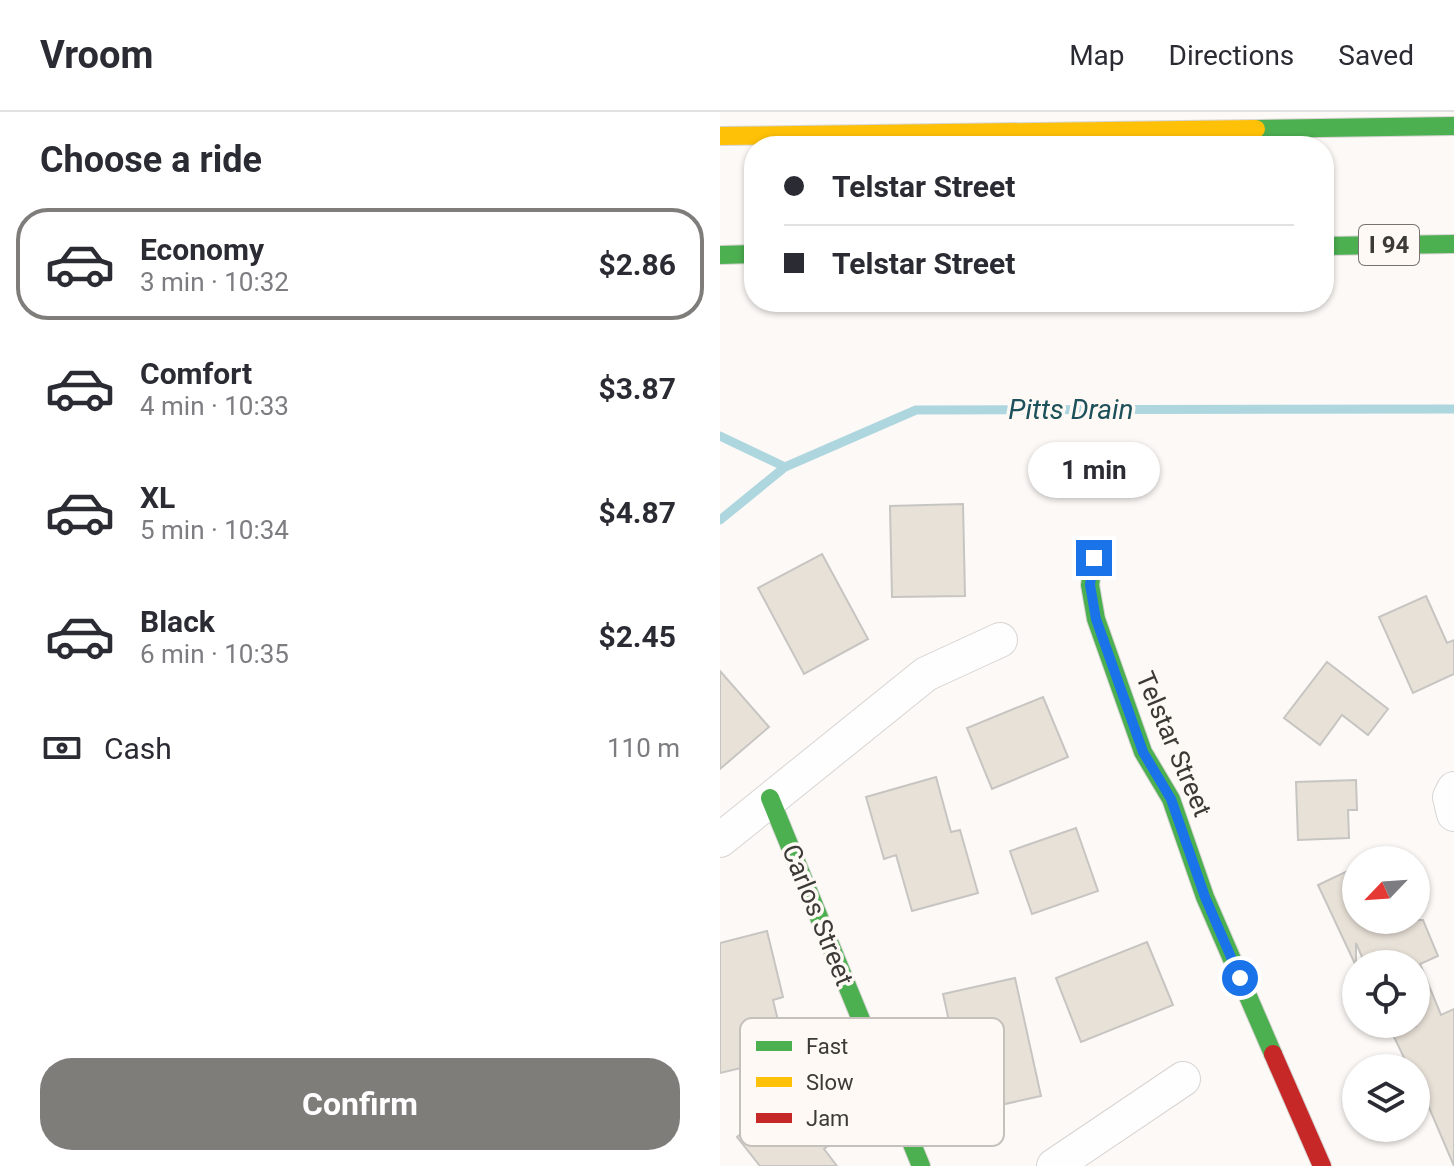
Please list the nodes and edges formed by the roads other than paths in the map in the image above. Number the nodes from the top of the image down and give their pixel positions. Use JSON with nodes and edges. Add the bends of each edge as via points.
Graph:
{"nodes":[{"id":1,"x":1454,"y":126,"type":"edge"},
{"id":2,"x":720,"y":136,"type":"edge"},
{"id":3,"x":1454,"y":244,"type":"edge"},
{"id":4,"x":1334,"y":246,"type":"edge"},
{"id":5,"x":744,"y":254,"type":"edge"},
{"id":6,"x":720,"y":255,"type":"edge"},
{"id":7,"x":1094,"y":558,"type":"dead end"},
{"id":8,"x":1000,"y":640,"type":"dead end"},
{"id":9,"x":1454,"y":789,"type":"edge"},
{"id":10,"x":770,"y":798,"type":"junction"},
{"id":11,"x":1454,"y":814,"type":"edge"},
{"id":12,"x":720,"y":840,"type":"edge"},
{"id":13,"x":860,"y":1018,"type":"edge"},
{"id":14,"x":1183,"y":1079,"type":"dead end"},
{"id":15,"x":913,"y":1146,"type":"edge"},
{"id":16,"x":921,"y":1166,"type":"edge"},
{"id":17,"x":1054,"y":1166,"type":"edge"},
{"id":18,"x":1322,"y":1166,"type":"edge"}],
"edges":[{"from":1,"to":2,"type":"main road"},
{"from":3,"to":4,"type":"main road","number":"I 94"},
{"from":5,"to":6,"type":"main road"},
{"from":7,"to":18,"type":"main road","name":"Telstar Street","via":[[1090,585],[1096,619],[1143,752],[1171,799],[1205,897]]},
{"from":8,"to":10,"type":"street","via":[[926,674]]},
{"from":9,"to":11,"type":"street"},
{"from":10,"to":12,"type":"street"},
{"from":10,"to":13,"type":"main road","name":"Carlos Street"},
{"from":14,"to":17,"type":"street"},
{"from":15,"to":16,"type":"main road","name":"Carlos Street"}]}
